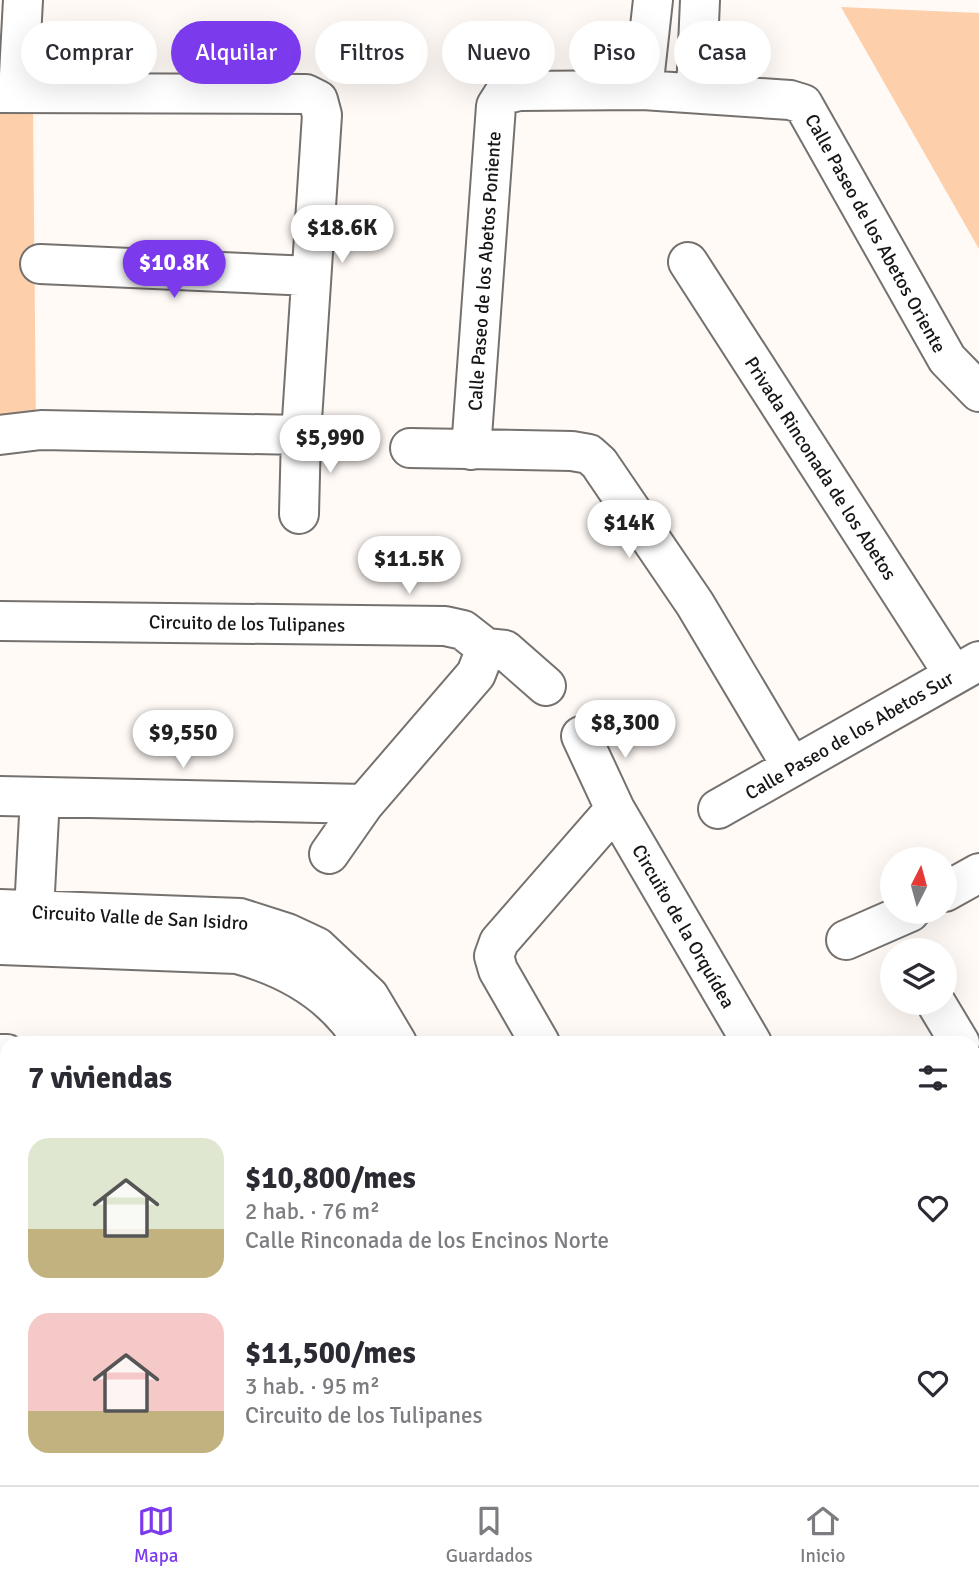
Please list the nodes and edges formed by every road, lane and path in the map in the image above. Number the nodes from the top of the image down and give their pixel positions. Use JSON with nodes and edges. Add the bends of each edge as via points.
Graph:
{"nodes":[{"id":1,"x":23,"y":0,"type":"edge"},
{"id":2,"x":653,"y":0,"type":"edge"},
{"id":3,"x":700,"y":0,"type":"edge"},
{"id":4,"x":643,"y":90,"type":"junction"},
{"id":5,"x":696,"y":92,"type":"junction"},
{"id":6,"x":9,"y":93,"type":"edge"},
{"id":7,"x":688,"y":262,"type":"dead end"},
{"id":8,"x":40,"y":264,"type":"dead end"},
{"id":9,"x":311,"y":276,"type":"junction"},
{"id":10,"x":979,"y":392,"type":"edge"},
{"id":11,"x":0,"y":435,"type":"edge"},
{"id":12,"x":301,"y":435,"type":"junction"},
{"id":13,"x":410,"y":448,"type":"dead end"},
{"id":14,"x":471,"y":450,"type":"junction"},
{"id":15,"x":299,"y":514,"type":"dead end"},
{"id":16,"x":0,"y":621,"type":"edge"},
{"id":17,"x":486,"y":648,"type":"junction"},
{"id":18,"x":966,"y":668,"type":"edge"},
{"id":19,"x":546,"y":686,"type":"dead end"},
{"id":20,"x":581,"y":736,"type":"dead end"},
{"id":21,"x":792,"y":767,"type":"junction"},
{"id":22,"x":0,"y":796,"type":"edge"},
{"id":23,"x":40,"y":797,"type":"junction"},
{"id":24,"x":364,"y":804,"type":"junction"},
{"id":25,"x":615,"y":808,"type":"junction"},
{"id":26,"x":718,"y":809,"type":"dead end"},
{"id":27,"x":329,"y":854,"type":"dead end"},
{"id":28,"x":979,"y":873,"type":"edge"},
{"id":29,"x":957,"y":885,"type":"edge"},
{"id":30,"x":17,"y":910,"type":"edge"},
{"id":31,"x":902,"y":928,"type":"edge"},
{"id":32,"x":846,"y":940,"type":"dead end"},
{"id":33,"x":0,"y":945,"type":"edge"},
{"id":34,"x":943,"y":1015,"type":"edge"},
{"id":35,"x":358,"y":1036,"type":"edge"},
{"id":36,"x":393,"y":1036,"type":"edge"},
{"id":37,"x":536,"y":1036,"type":"edge"},
{"id":38,"x":748,"y":1036,"type":"edge"},
{"id":39,"x":956,"y":1036,"type":"edge"}],
"edges":[{"from":1,"to":6,"type":"street"},
{"from":2,"to":4,"type":"street"},
{"from":3,"to":5,"type":"street"},
{"from":4,"to":5,"type":"street"},
{"from":4,"to":14,"type":"street","name":"Calle Paseo de los Abetos Poniente","via":[[519,91],[503,95],[496,106]]},
{"from":5,"to":10,"type":"street","name":"Calle Paseo de los Abetos Oriente","via":[[803,104],[947,359]]},
{"from":6,"to":9,"type":"street","via":[[306,94],[318,100],[322,115]]},
{"from":7,"to":18,"type":"street","name":"Privada Rinconada de los Abetos"},
{"from":8,"to":9,"type":"street"},
{"from":9,"to":12,"type":"street"},
{"from":11,"to":12,"type":"street","via":[[41,430]]},
{"from":12,"to":15,"type":"street"},
{"from":13,"to":14,"type":"street"},
{"from":14,"to":21,"type":"street","via":[[572,451],[589,454],[599,463],[695,604]]},
{"from":16,"to":17,"type":"street","name":"Circuito de los Tulipanes","via":[[445,626],[463,630]]},
{"from":17,"to":19,"type":"street","name":"Circuito de los Tulipanes","via":[[505,650]]},
{"from":17,"to":24,"type":"street","via":[[476,674]]},
{"from":18,"to":21,"type":"street","name":"Calle Paseo de los Abetos Sur"},
{"from":20,"to":25,"type":"street","name":"Circuito de la Orquídea"},
{"from":21,"to":26,"type":"street","name":"Calle Paseo de los Abetos Sur"},
{"from":22,"to":23,"type":"street"},
{"from":23,"to":24,"type":"street"},
{"from":23,"to":30,"type":"street"},
{"from":24,"to":27,"type":"street"},
{"from":25,"to":37,"type":"street","via":[[499,942],[494,956]]},
{"from":25,"to":38,"type":"street","name":"Circuito de la Orquídea"},
{"from":28,"to":29,"type":"street"},
{"from":30,"to":36,"type":"street","name":"Circuito Valle de San Isidro","via":[[240,918],[287,933],[317,947],[369,996]]},
{"from":31,"to":32,"type":"street"},
{"from":33,"to":35,"type":"street","name":"Circuito Valle de San Isidro","via":[[247,957],[267,962],[305,981]]},
{"from":34,"to":39,"type":"street"}]}
